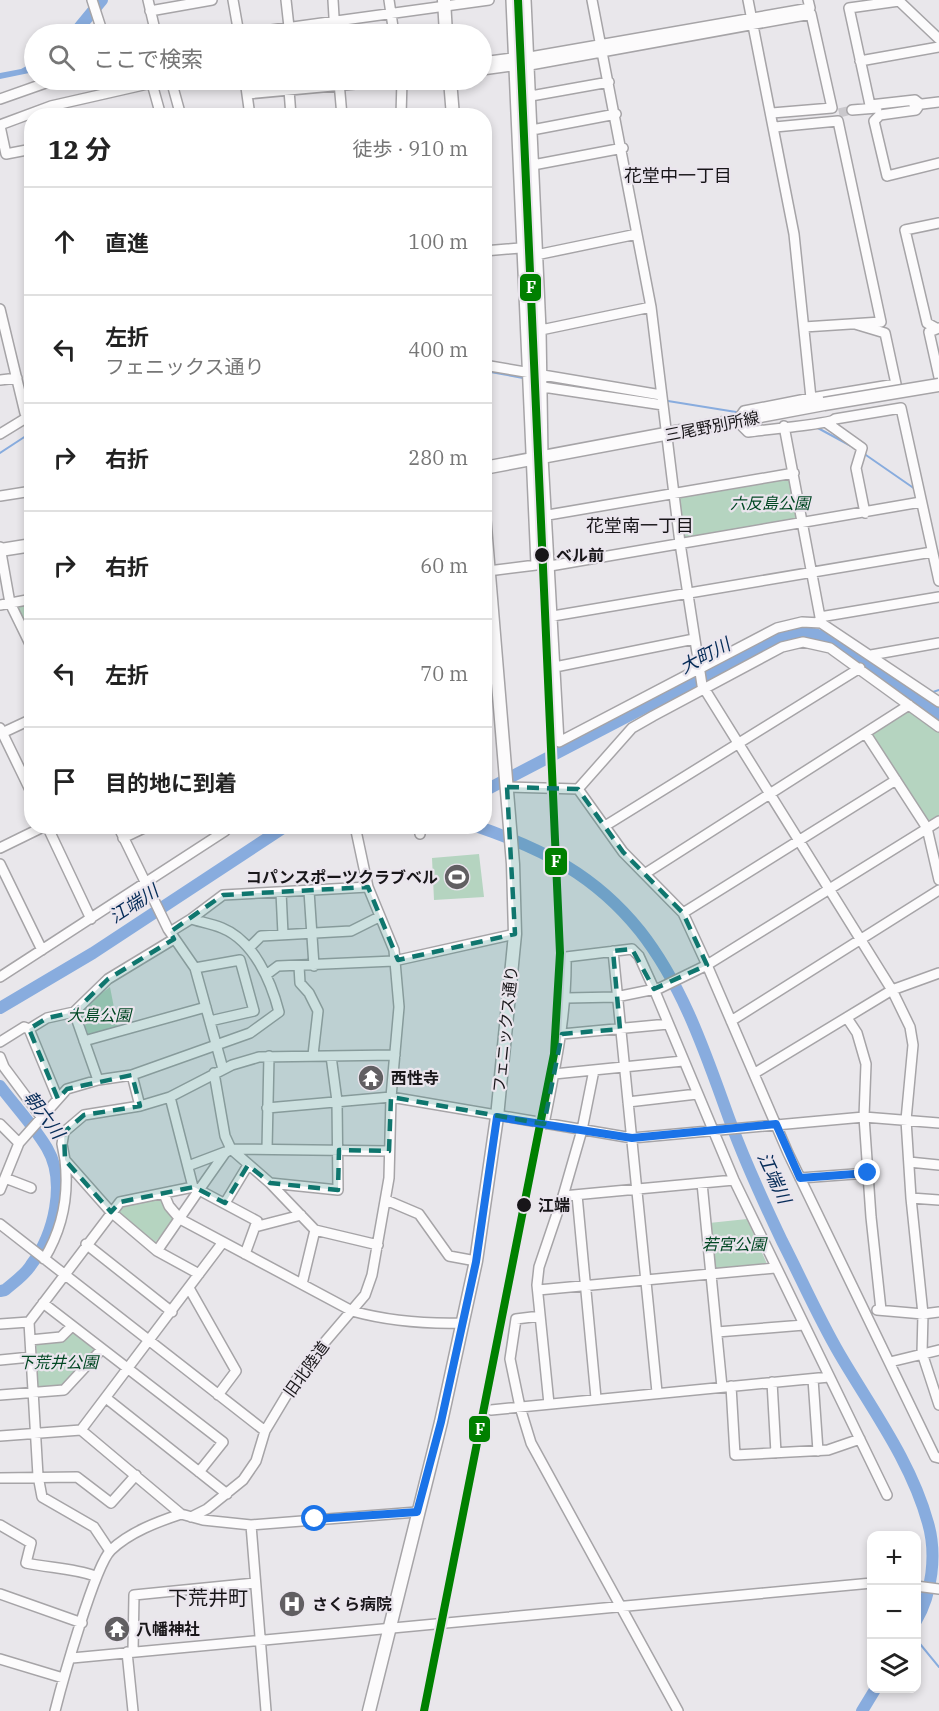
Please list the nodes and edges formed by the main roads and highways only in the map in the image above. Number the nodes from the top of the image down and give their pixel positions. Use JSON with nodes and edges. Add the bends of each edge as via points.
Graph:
{"nodes":[{"id":1,"x":444,"y":3,"type":"edge"},
{"id":2,"x":445,"y":24,"type":"edge"},
{"id":3,"x":451,"y":90,"type":"edge"},
{"id":4,"x":452,"y":108,"type":"edge"},
{"id":5,"x":939,"y":385,"type":"edge"},
{"id":6,"x":492,"y":466,"type":"edge"},
{"id":7,"x":24,"y":546,"type":"edge"},
{"id":8,"x":0,"y":549,"type":"edge"},
{"id":9,"x":492,"y":615,"type":"edge"},
{"id":10,"x":369,"y":1711,"type":"edge"}],
"edges":[{"from":1,"to":2,"type":"main road"},
{"from":3,"to":4,"type":"main road"},
{"from":5,"to":6,"type":"main road","name":"三尾野別所線","bridge":true},
{"from":7,"to":8,"type":"main road"},
{"from":9,"to":10,"type":"main road","name":"フェニックス通り","via":[[507,780],[515,933],[497,1117],[463,1323]]}]}
